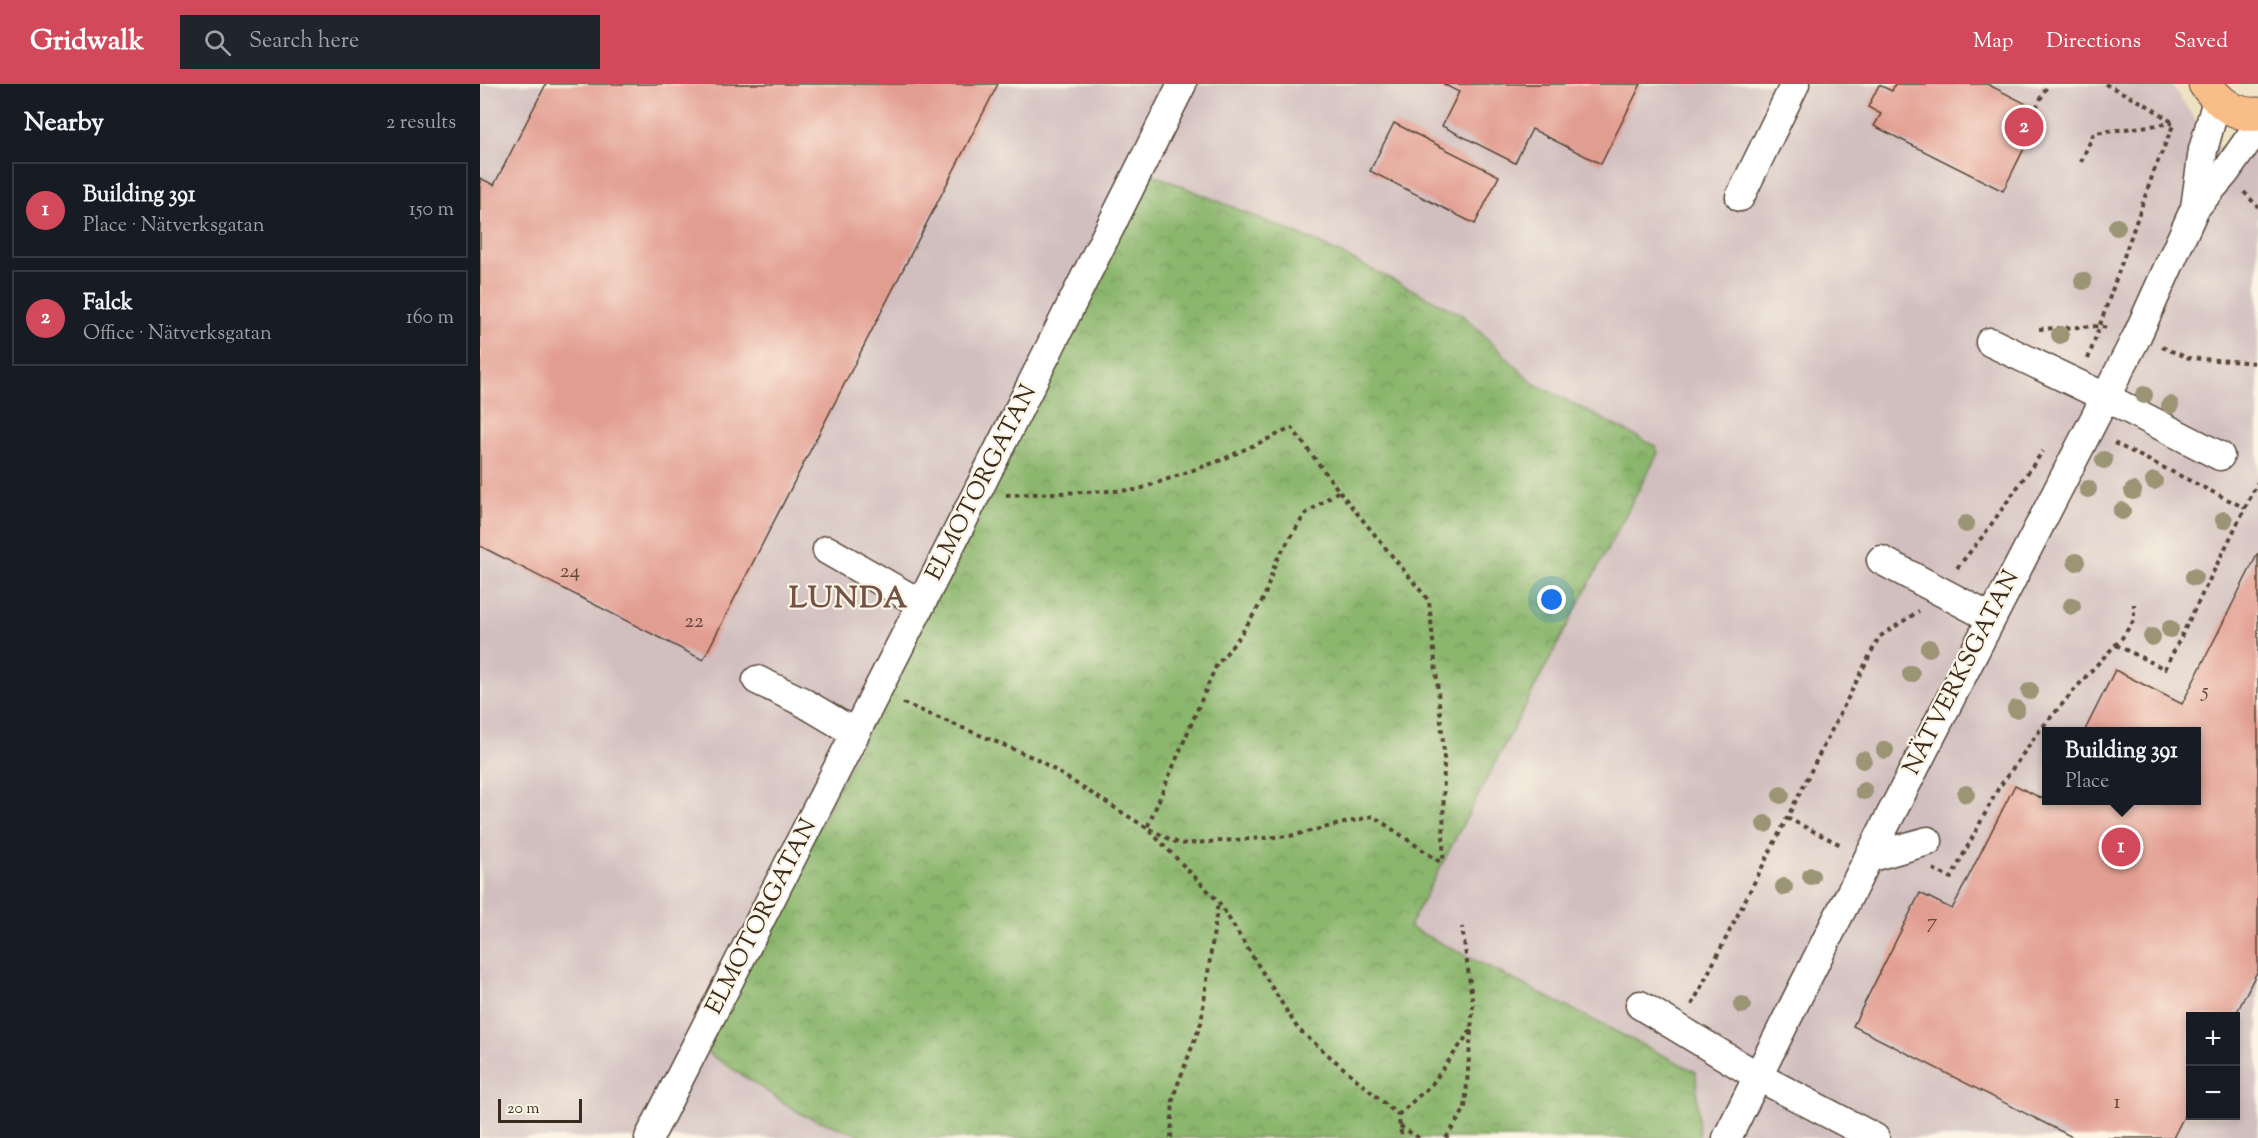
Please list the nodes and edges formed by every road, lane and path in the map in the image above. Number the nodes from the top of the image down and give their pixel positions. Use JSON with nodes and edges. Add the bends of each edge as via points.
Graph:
{"nodes":[{"id":1,"x":1182,"y":84,"type":"edge"},
{"id":2,"x":1795,"y":84,"type":"edge"},
{"id":3,"x":2048,"y":84,"type":"edge"},
{"id":4,"x":2105,"y":84,"type":"edge"},
{"id":5,"x":2211,"y":92,"type":"edge"},
{"id":6,"x":2036,"y":108,"type":"dead end"},
{"id":7,"x":2258,"y":114,"type":"edge"},
{"id":8,"x":2258,"y":126,"type":"edge"},
{"id":9,"x":2080,"y":162,"type":"dead end"},
{"id":10,"x":1740,"y":197,"type":"dead end"},
{"id":11,"x":2195,"y":208,"type":"junction"},
{"id":12,"x":1990,"y":342,"type":"dead end"},
{"id":13,"x":2105,"y":397,"type":"junction"},
{"id":14,"x":2087,"y":431,"type":"junction"},
{"id":15,"x":2220,"y":456,"type":"dead end"},
{"id":16,"x":983,"y":481,"type":"junction"},
{"id":17,"x":2258,"y":482,"type":"edge"},
{"id":18,"x":1339,"y":491,"type":"junction"},
{"id":19,"x":2245,"y":508,"type":"junction"},
{"id":20,"x":827,"y":550,"type":"dead end"},
{"id":21,"x":1881,"y":560,"type":"dead end"},
{"id":22,"x":921,"y":604,"type":"junction"},
{"id":23,"x":2134,"y":604,"type":"dead end"},
{"id":24,"x":1991,"y":618,"type":"junction"},
{"id":25,"x":2116,"y":645,"type":"junction"},
{"id":26,"x":757,"y":680,"type":"dead end"},
{"id":27,"x":876,"y":693,"type":"junction"},
{"id":28,"x":2043,"y":727,"type":"edge"},
{"id":29,"x":2042,"y":728,"type":"edge"},
{"id":30,"x":855,"y":733,"type":"junction"},
{"id":31,"x":1787,"y":818,"type":"dead end"},
{"id":32,"x":1147,"y":828,"type":"junction"},
{"id":33,"x":1928,"y":842,"type":"dead end"},
{"id":34,"x":1895,"y":850,"type":"junction"},
{"id":35,"x":1868,"y":858,"type":"junction"},
{"id":36,"x":1218,"y":901,"type":"junction"},
{"id":37,"x":1462,"y":927,"type":"dead end"},
{"id":38,"x":1640,"y":1005,"type":"dead end"},
{"id":39,"x":1471,"y":1029,"type":"junction"},
{"id":40,"x":1759,"y":1077,"type":"junction"},
{"id":41,"x":1398,"y":1115,"type":"junction"},
{"id":42,"x":1400,"y":1126,"type":"junction"},
{"id":43,"x":649,"y":1138,"type":"edge"},
{"id":44,"x":1171,"y":1138,"type":"edge"},
{"id":45,"x":1402,"y":1138,"type":"edge"},
{"id":46,"x":1419,"y":1138,"type":"edge"},
{"id":47,"x":1446,"y":1138,"type":"edge"},
{"id":48,"x":1727,"y":1138,"type":"edge"},
{"id":49,"x":1875,"y":1138,"type":"edge"}],
"edges":[{"from":1,"to":16,"type":"street","name":"ELMOTORGATAN"},
{"from":2,"to":10,"type":"street"},
{"from":3,"to":6,"type":"path"},
{"from":4,"to":9,"type":"path","via":[[2174,123],[2094,133]]},
{"from":5,"to":7,"type":"main road","via":[[2235,111]]},
{"from":5,"to":11,"type":"street","name":"NÄTVERKSGATAN"},
{"from":8,"to":11,"type":"street","name":"NÄTVERKSGATAN"},
{"from":11,"to":13,"type":"street","name":"NÄTVERKSGATAN"},
{"from":12,"to":13,"type":"street"},
{"from":13,"to":14,"type":"street","name":"NÄTVERKSGATAN"},
{"from":13,"to":15,"type":"street"},
{"from":14,"to":19,"type":"path"},
{"from":14,"to":24,"type":"street","name":"NÄTVERKSGATAN"},
{"from":16,"to":18,"type":"path","via":[[1006,495],[1137,490],[1292,428]]},
{"from":16,"to":22,"type":"street","name":"ELMOTORGATAN"},
{"from":17,"to":19,"type":"path"},
{"from":18,"to":32,"type":"path","via":[[1305,514],[1276,561],[1264,598],[1216,666]]},
{"from":18,"to":32,"type":"path","via":[[1429,601],[1444,752],[1443,864],[1373,816],[1290,836],[1180,844]]},
{"from":19,"to":25,"type":"path","via":[[2165,669]]},
{"from":20,"to":22,"type":"street"},
{"from":21,"to":24,"type":"street"},
{"from":22,"to":27,"type":"street","name":"ELMOTORGATAN"},
{"from":23,"to":25,"type":"path","via":[[2134,620]]},
{"from":24,"to":35,"type":"street","name":"NÄTVERKSGATAN"},
{"from":25,"to":28,"type":"path"},
{"from":26,"to":30,"type":"street"},
{"from":27,"to":30,"type":"street","name":"ELMOTORGATAN"},
{"from":27,"to":32,"type":"path","via":[[1037,759]]},
{"from":29,"to":34,"type":"path","via":[[1998,789],[1951,878]]},
{"from":30,"to":43,"type":"street","name":"ELMOTORGATAN"},
{"from":31,"to":35,"type":"path"},
{"from":32,"to":36,"type":"path"},
{"from":33,"to":34,"type":"street"},
{"from":34,"to":35,"type":"street"},
{"from":35,"to":40,"type":"street","name":"NÄTVERKSGATAN"},
{"from":36,"to":41,"type":"path","via":[[1298,1029]]},
{"from":36,"to":44,"type":"path","via":[[1201,1023],[1173,1097]]},
{"from":37,"to":39,"type":"path","via":[[1473,1005]]},
{"from":38,"to":40,"type":"street"},
{"from":39,"to":41,"type":"path","via":[[1432,1084]]},
{"from":39,"to":47,"type":"path","via":[[1465,1109]]},
{"from":40,"to":48,"type":"street","name":"NÄTVERKSGATAN"},
{"from":40,"to":49,"type":"street"},
{"from":41,"to":42,"type":"path"},
{"from":42,"to":45,"type":"path"},
{"from":42,"to":46,"type":"path"}]}
